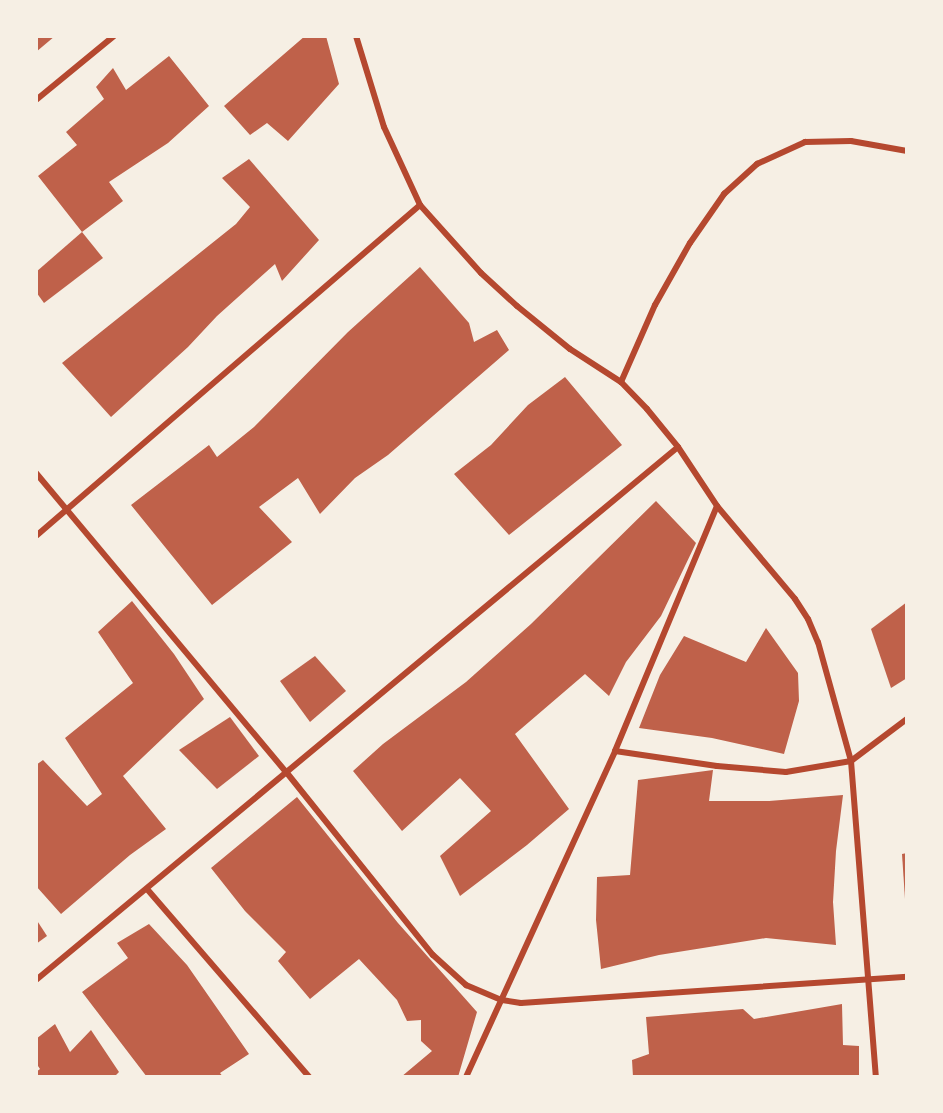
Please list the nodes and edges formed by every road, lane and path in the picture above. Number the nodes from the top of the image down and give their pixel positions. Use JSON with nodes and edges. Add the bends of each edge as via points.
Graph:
{"nodes":[{"id":1,"x":114,"y":36,"type":"edge"},
{"id":2,"x":356,"y":36,"type":"edge"},
{"id":3,"x":36,"y":100,"type":"edge"},
{"id":4,"x":907,"y":151,"type":"edge"},
{"id":5,"x":420,"y":205,"type":"junction"},
{"id":6,"x":621,"y":382,"type":"junction"},
{"id":7,"x":678,"y":447,"type":"junction"},
{"id":8,"x":36,"y":473,"type":"edge"},
{"id":9,"x":717,"y":506,"type":"junction"},
{"id":10,"x":67,"y":511,"type":"junction"},
{"id":11,"x":36,"y":536,"type":"edge"},
{"id":12,"x":907,"y":719,"type":"edge"},
{"id":13,"x":615,"y":751,"type":"junction"},
{"id":14,"x":851,"y":761,"type":"junction"},
{"id":15,"x":287,"y":773,"type":"junction"},
{"id":16,"x":147,"y":890,"type":"junction"},
{"id":17,"x":907,"y":977,"type":"edge"},
{"id":18,"x":36,"y":980,"type":"edge"},
{"id":19,"x":868,"y":981,"type":"junction"},
{"id":20,"x":502,"y":1000,"type":"junction"},
{"id":21,"x":309,"y":1077,"type":"edge"},
{"id":22,"x":466,"y":1077,"type":"edge"},
{"id":23,"x":876,"y":1077,"type":"edge"}],
"edges":[{"from":1,"to":3,"type":"street"},
{"from":2,"to":5,"type":"street","via":[[384,127]]},
{"from":4,"to":6,"type":"street","via":[[851,141],[805,142],[757,165],[724,194],[690,243],[654,305]]},
{"from":5,"to":6,"type":"street","via":[[481,273],[517,306],[570,350]]},
{"from":5,"to":10,"type":"street"},
{"from":6,"to":7,"type":"street"},
{"from":7,"to":9,"type":"street"},
{"from":7,"to":15,"type":"street"},
{"from":8,"to":10,"type":"street"},
{"from":9,"to":13,"type":"street"},
{"from":9,"to":14,"type":"street","via":[[808,619]]},
{"from":10,"to":11,"type":"street"},
{"from":10,"to":15,"type":"street"},
{"from":12,"to":14,"type":"street"},
{"from":13,"to":14,"type":"street","via":[[786,772]]},
{"from":13,"to":20,"type":"street"},
{"from":14,"to":19,"type":"street"},
{"from":15,"to":16,"type":"street"},
{"from":15,"to":20,"type":"street","via":[[447,970],[466,985]]},
{"from":16,"to":18,"type":"street"},
{"from":16,"to":21,"type":"street"},
{"from":17,"to":19,"type":"street"},
{"from":19,"to":20,"type":"street","via":[[541,1002]]},
{"from":19,"to":23,"type":"street"},
{"from":20,"to":22,"type":"street"}]}
